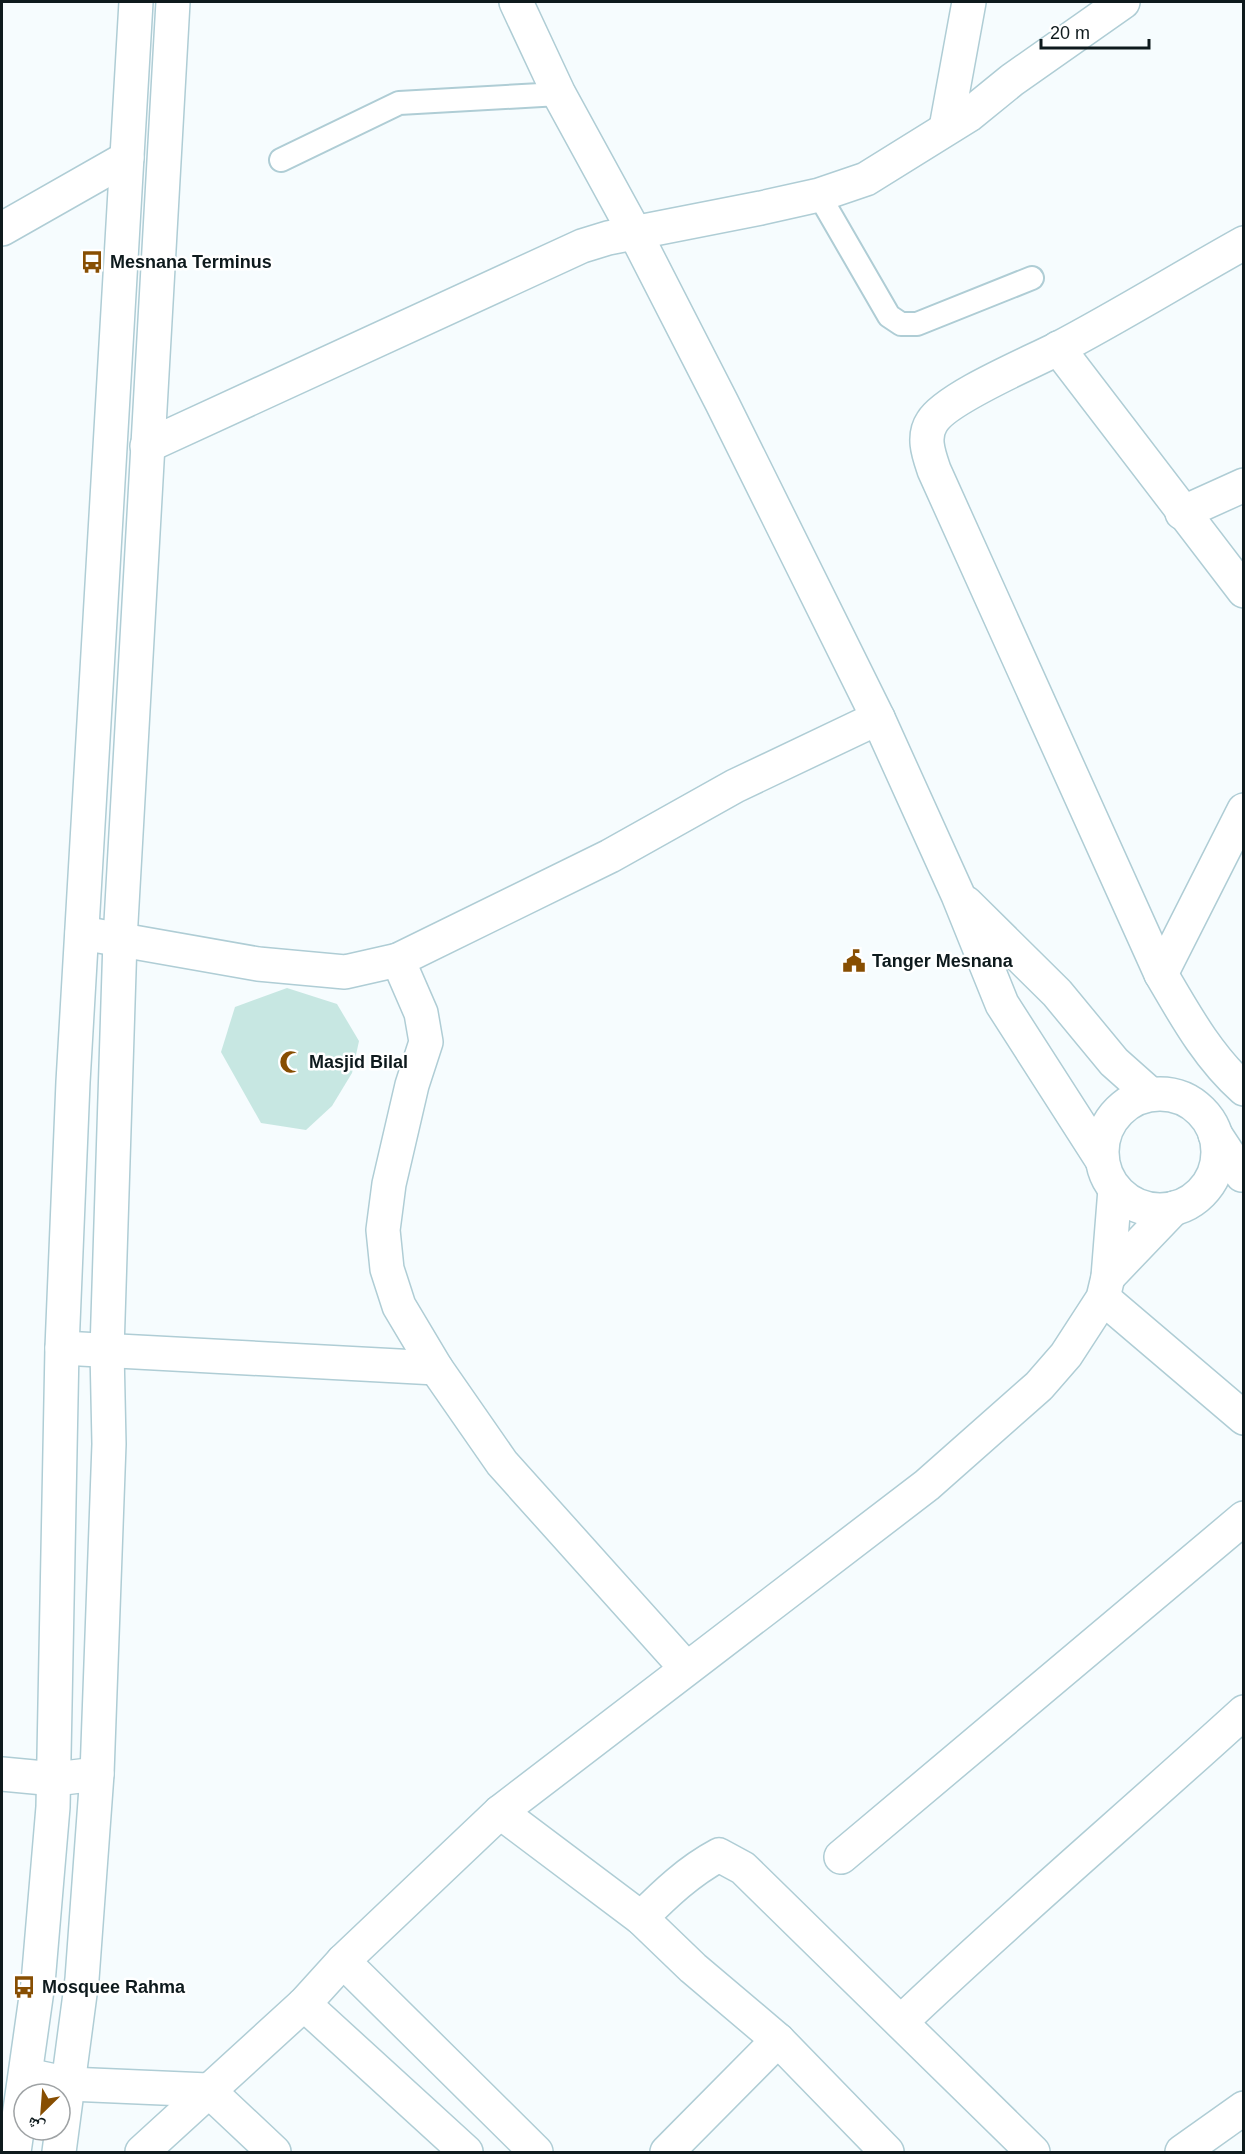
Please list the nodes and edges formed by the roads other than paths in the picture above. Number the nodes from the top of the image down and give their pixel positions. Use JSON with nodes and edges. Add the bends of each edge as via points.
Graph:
{"nodes":[{"id":1,"x":136,"y":2,"type":"edge"},
{"id":2,"x":173,"y":2,"type":"edge"},
{"id":3,"x":516,"y":2,"type":"edge"},
{"id":4,"x":969,"y":2,"type":"edge"},
{"id":5,"x":1123,"y":2,"type":"edge"},
{"id":6,"x":559,"y":94,"type":"junction"},
{"id":7,"x":946,"y":128,"type":"junction"},
{"id":8,"x":127,"y":158,"type":"junction"},
{"id":9,"x":281,"y":160,"type":"dead end"},
{"id":10,"x":819,"y":195,"type":"junction"},
{"id":11,"x":2,"y":229,"type":"edge"},
{"id":12,"x":635,"y":233,"type":"junction"},
{"id":13,"x":1244,"y":243,"type":"edge"},
{"id":14,"x":1032,"y":278,"type":"dead end"},
{"id":15,"x":1058,"y":348,"type":"junction"},
{"id":16,"x":147,"y":446,"type":"junction"},
{"id":17,"x":1244,"y":485,"type":"edge"},
{"id":18,"x":1182,"y":513,"type":"junction"},
{"id":19,"x":1244,"y":591,"type":"edge"},
{"id":20,"x":878,"y":718,"type":"junction"},
{"id":21,"x":1244,"y":810,"type":"edge"},
{"id":22,"x":958,"y":895,"type":"junction"},
{"id":23,"x":82,"y":933,"type":"junction"},
{"id":24,"x":120,"y":940,"type":"junction"},
{"id":25,"x":398,"y":960,"type":"junction"},
{"id":26,"x":1161,"y":974,"type":"junction"},
{"id":27,"x":1244,"y":1089,"type":"edge"},
{"id":28,"x":1150,"y":1094,"type":"junction"},
{"id":29,"x":1102,"y":1160,"type":"junction"},
{"id":30,"x":1234,"y":1173,"type":"edge"},
{"id":31,"x":1115,"y":1189,"type":"junction"},
{"id":32,"x":1174,"y":1208,"type":"junction"},
{"id":33,"x":1105,"y":1287,"type":"junction"},
{"id":34,"x":62,"y":1348,"type":"junction"},
{"id":35,"x":107,"y":1350,"type":"junction"},
{"id":36,"x":436,"y":1368,"type":"junction"},
{"id":37,"x":1244,"y":1418,"type":"edge"},
{"id":38,"x":1244,"y":1518,"type":"edge"},
{"id":39,"x":686,"y":1668,"type":"junction"},
{"id":40,"x":1244,"y":1712,"type":"edge"},
{"id":41,"x":2,"y":1774,"type":"edge"},
{"id":42,"x":97,"y":1774,"type":"junction"},
{"id":43,"x":55,"y":1779,"type":"junction"},
{"id":44,"x":500,"y":1812,"type":"junction"},
{"id":45,"x":841,"y":1857,"type":"dead end"},
{"id":46,"x":641,"y":1918,"type":"junction"},
{"id":47,"x":343,"y":1961,"type":"junction"},
{"id":48,"x":304,"y":2004,"type":"junction"},
{"id":49,"x":901,"y":2022,"type":"junction"},
{"id":50,"x":778,"y":2040,"type":"junction"},
{"id":51,"x":27,"y":2075,"type":"junction"},
{"id":52,"x":60,"y":2082,"type":"edge"},
{"id":53,"x":69,"y":2082,"type":"edge"},
{"id":54,"x":72,"y":2084,"type":"edge"},
{"id":55,"x":208,"y":2090,"type":"junction"},
{"id":56,"x":1244,"y":2108,"type":"edge"},
{"id":57,"x":673,"y":2150,"type":"edge"},
{"id":58,"x":14,"y":2152,"type":"edge"},
{"id":59,"x":142,"y":2152,"type":"edge"},
{"id":60,"x":274,"y":2152,"type":"edge"},
{"id":61,"x":466,"y":2152,"type":"edge"},
{"id":62,"x":536,"y":2152,"type":"edge"},
{"id":63,"x":887,"y":2152,"type":"edge"},
{"id":64,"x":1033,"y":2152,"type":"edge"},
{"id":65,"x":1182,"y":2152,"type":"edge"}],
"edges":[{"from":1,"to":8,"type":"street"},
{"from":2,"to":16,"type":"street"},
{"from":3,"to":6,"type":"street"},
{"from":4,"to":7,"type":"street"},
{"from":5,"to":7,"type":"street"},
{"from":6,"to":9,"type":"lane","via":[[399,103]]},
{"from":6,"to":12,"type":"street"},
{"from":7,"to":10,"type":"street","via":[[866,179]]},
{"from":8,"to":11,"type":"street"},
{"from":8,"to":23,"type":"street"},
{"from":10,"to":12,"type":"street"},
{"from":10,"to":14,"type":"lane","via":[[889,316],[901,324],[917,324]]},
{"from":12,"to":16,"type":"street","via":[[556,255]]},
{"from":12,"to":20,"type":"street"},
{"from":13,"to":15,"type":"street"},
{"from":15,"to":18,"type":"street"},
{"from":15,"to":26,"type":"street","via":[[980,387],[936,416],[929,427],[928,449],[982,581]]},
{"from":16,"to":24,"type":"street"},
{"from":17,"to":18,"type":"street"},
{"from":18,"to":19,"type":"street"},
{"from":20,"to":22,"type":"street"},
{"from":20,"to":25,"type":"street","via":[[735,786],[610,856]]},
{"from":21,"to":26,"type":"street"},
{"from":22,"to":28,"type":"street","via":[[1057,993],[1114,1062]]},
{"from":22,"to":29,"type":"street","via":[[1002,1004]]},
{"from":23,"to":24,"type":"street"},
{"from":23,"to":34,"type":"street"},
{"from":24,"to":25,"type":"street","via":[[258,964],[345,972]]},
{"from":24,"to":35,"type":"street"},
{"from":25,"to":36,"type":"street","via":[[421,1013],[426,1042],[389,1184],[383,1230],[387,1269],[399,1306]]},
{"from":26,"to":27,"type":"street","via":[[1223,1071]]},
{"from":28,"to":29,"type":"street","via":[[1132,1100],[1117,1112],[1106,1128]]},
{"from":28,"to":30,"type":"street","via":[[1166,1094],[1197,1107],[1208,1119],[1218,1152]]},
{"from":29,"to":31,"type":"street"},
{"from":30,"to":32,"type":"street"},
{"from":31,"to":32,"type":"street","via":[[1142,1207]]},
{"from":31,"to":33,"type":"street"},
{"from":32,"to":33,"type":"street"},
{"from":33,"to":37,"type":"street"},
{"from":33,"to":39,"type":"street","via":[[1066,1355],[1039,1386],[927,1485]]},
{"from":34,"to":35,"type":"street"},
{"from":34,"to":43,"type":"street"},
{"from":35,"to":36,"type":"street"},
{"from":35,"to":42,"type":"street","via":[[109,1444]]},
{"from":36,"to":39,"type":"street","via":[[502,1463]]},
{"from":38,"to":45,"type":"street"},
{"from":39,"to":44,"type":"street"},
{"from":40,"to":49,"type":"street","via":[[993,1934]]},
{"from":41,"to":43,"type":"street"},
{"from":42,"to":43,"type":"street"},
{"from":42,"to":53,"type":"street","via":[[82,1979]]},
{"from":43,"to":51,"type":"street","via":[[47,1898]]},
{"from":44,"to":46,"type":"street"},
{"from":44,"to":47,"type":"street"},
{"from":46,"to":49,"type":"street","via":[[700,1866],[719,1855],[730,1859]]},
{"from":46,"to":50,"type":"street"},
{"from":47,"to":48,"type":"street"},
{"from":47,"to":62,"type":"street"},
{"from":48,"to":55,"type":"street"},
{"from":48,"to":61,"type":"street"},
{"from":49,"to":64,"type":"street"},
{"from":50,"to":57,"type":"street"},
{"from":50,"to":63,"type":"street"},
{"from":51,"to":52,"type":"street"},
{"from":51,"to":58,"type":"street"},
{"from":54,"to":55,"type":"street"},
{"from":55,"to":59,"type":"street"},
{"from":55,"to":60,"type":"street"},
{"from":56,"to":65,"type":"street"}]}
